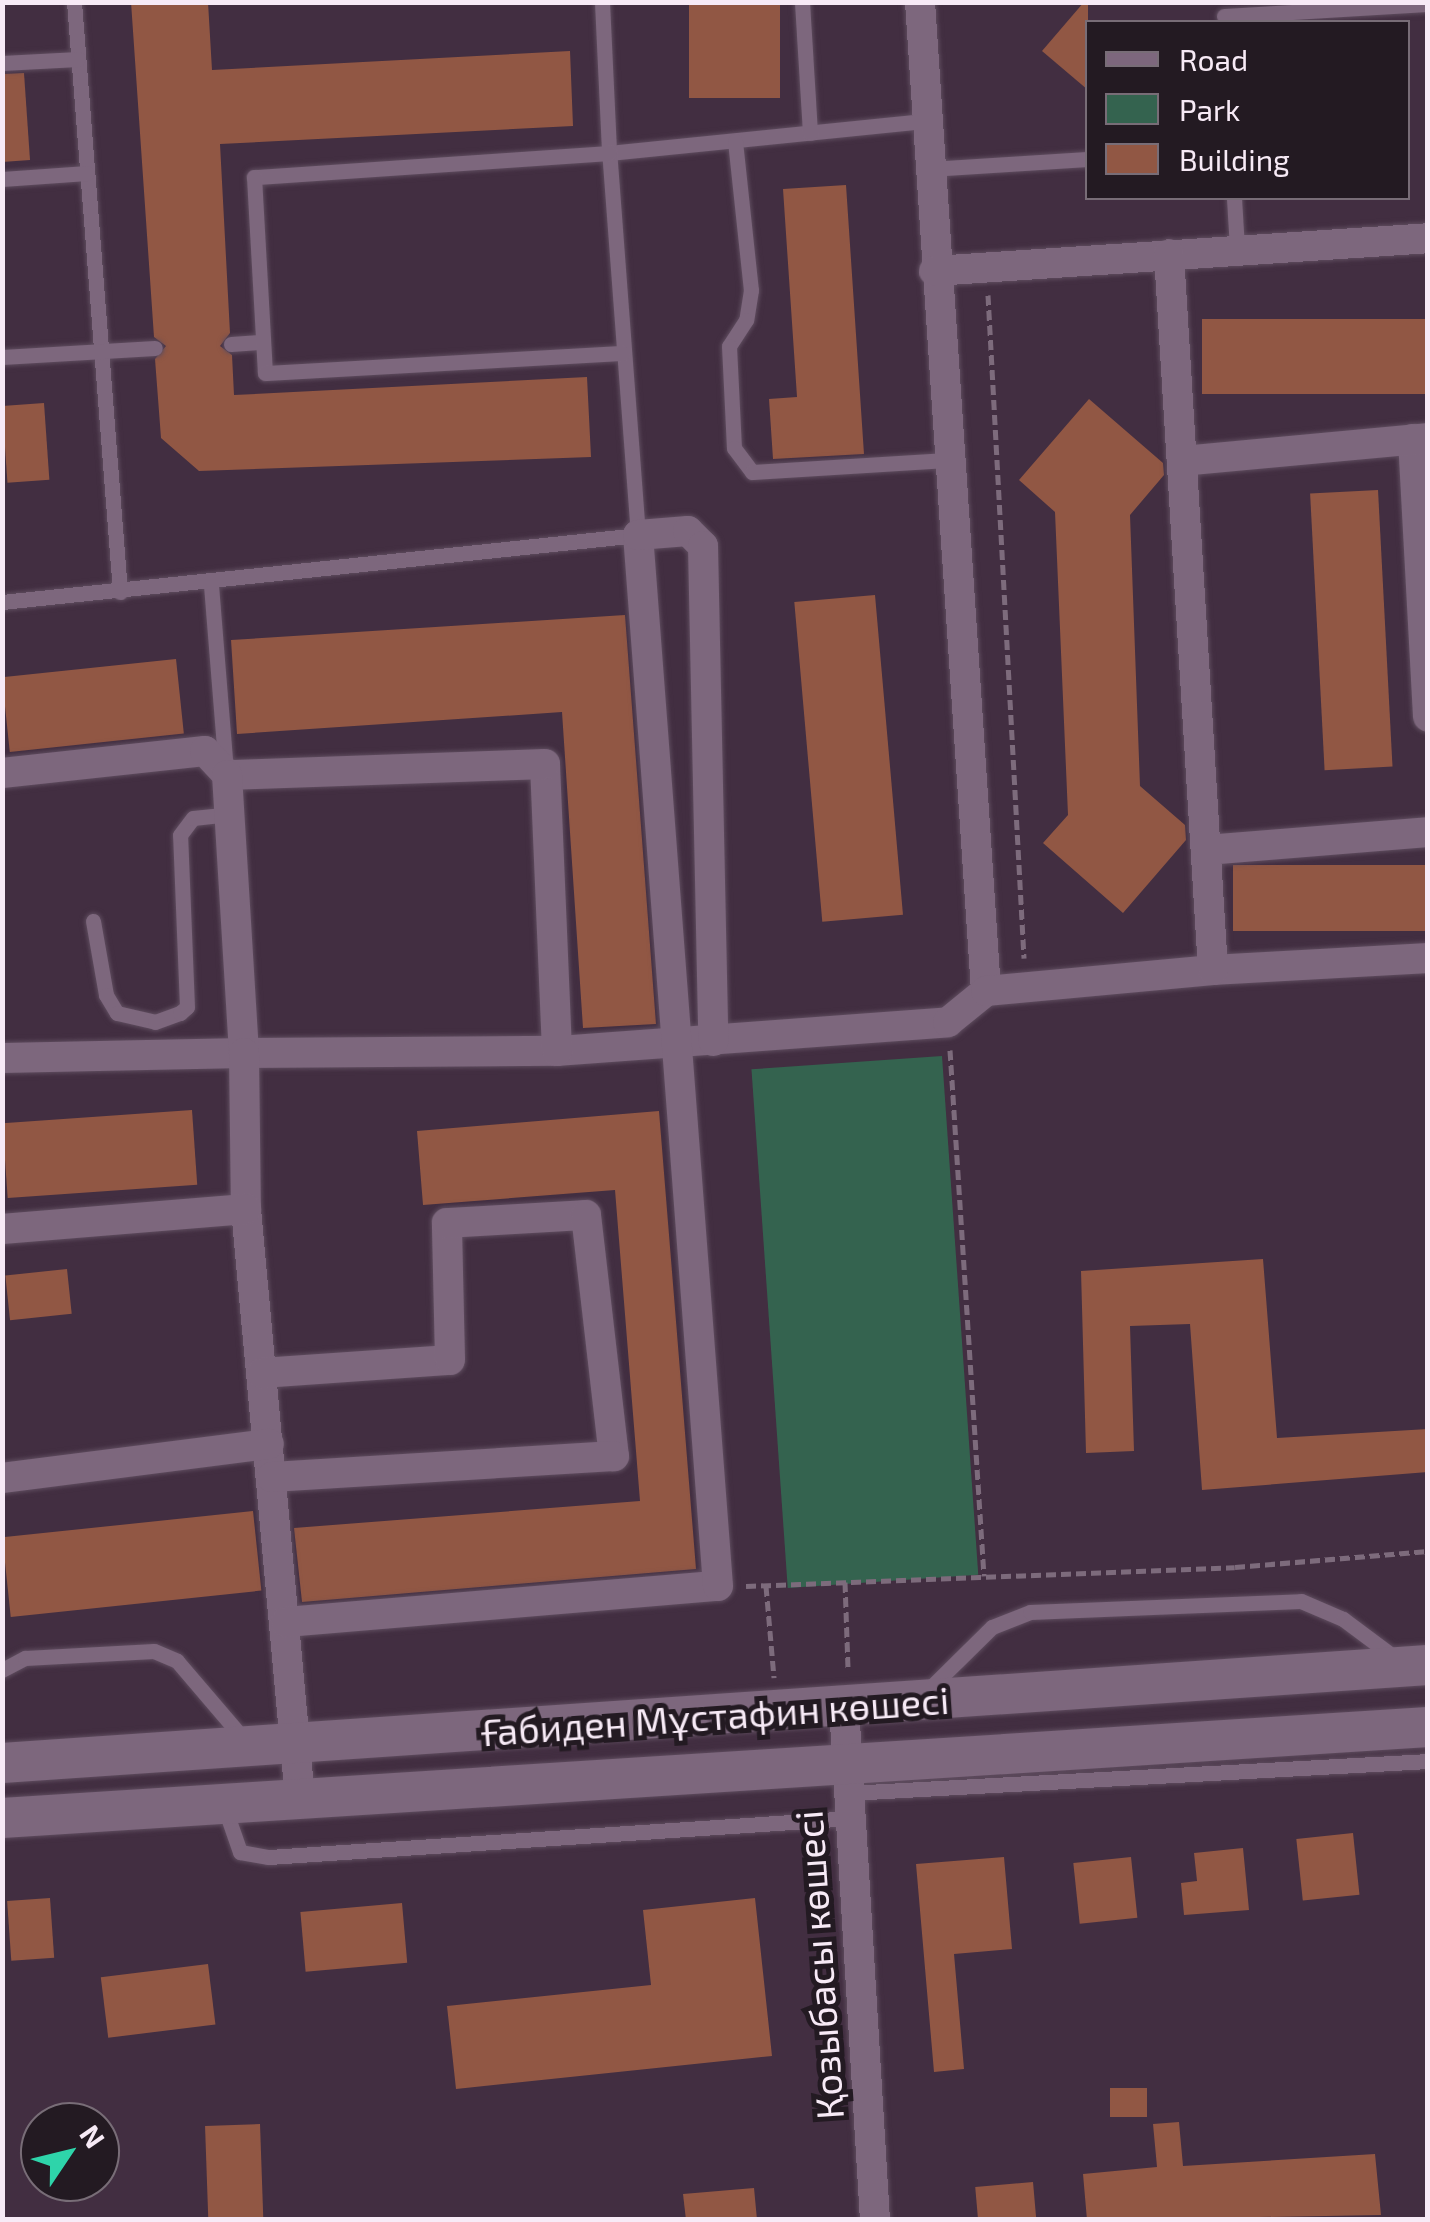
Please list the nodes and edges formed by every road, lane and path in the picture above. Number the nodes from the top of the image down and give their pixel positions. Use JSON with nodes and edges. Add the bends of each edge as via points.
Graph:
{"nodes":[{"id":1,"x":74,"y":2,"type":"edge"},
{"id":2,"x":602,"y":2,"type":"edge"},
{"id":3,"x":802,"y":2,"type":"edge"},
{"id":4,"x":920,"y":2,"type":"edge"},
{"id":5,"x":1428,"y":4,"type":"edge"},
{"id":6,"x":1221,"y":14,"type":"edge"},
{"id":7,"x":78,"y":59,"type":"junction"},
{"id":8,"x":2,"y":63,"type":"edge"},
{"id":9,"x":926,"y":121,"type":"junction"},
{"id":10,"x":810,"y":133,"type":"junction"},
{"id":11,"x":736,"y":140,"type":"junction"},
{"id":12,"x":609,"y":153,"type":"junction"},
{"id":13,"x":1085,"y":159,"type":"edge"},
{"id":14,"x":929,"y":169,"type":"junction"},
{"id":15,"x":87,"y":174,"type":"junction"},
{"id":16,"x":2,"y":180,"type":"edge"},
{"id":17,"x":1234,"y":200,"type":"edge"},
{"id":18,"x":1428,"y":238,"type":"edge"},
{"id":19,"x":1238,"y":248,"type":"junction"},
{"id":20,"x":1169,"y":254,"type":"junction"},
{"id":21,"x":987,"y":267,"type":"junction"},
{"id":22,"x":934,"y":270,"type":"junction"},
{"id":23,"x":264,"y":342,"type":"junction"},
{"id":24,"x":231,"y":344,"type":"dead end"},
{"id":25,"x":155,"y":348,"type":"dead end"},
{"id":26,"x":101,"y":350,"type":"junction"},
{"id":27,"x":622,"y":353,"type":"junction"},
{"id":28,"x":2,"y":357,"type":"edge"},
{"id":29,"x":1420,"y":439,"type":"edge"},
{"id":30,"x":948,"y":460,"type":"junction"},
{"id":31,"x":1182,"y":461,"type":"junction"},
{"id":32,"x":638,"y":535,"type":"junction"},
{"id":33,"x":211,"y":585,"type":"junction"},
{"id":34,"x":120,"y":592,"type":"junction"},
{"id":35,"x":2,"y":602,"type":"edge"},
{"id":36,"x":1428,"y":718,"type":"edge"},
{"id":37,"x":2,"y":774,"type":"edge"},
{"id":38,"x":227,"y":775,"type":"junction"},
{"id":39,"x":230,"y":814,"type":"junction"},
{"id":40,"x":1428,"y":832,"type":"edge"},
{"id":41,"x":1206,"y":850,"type":"junction"},
{"id":42,"x":94,"y":921,"type":"dead end"},
{"id":43,"x":1428,"y":958,"type":"edge"},
{"id":44,"x":1214,"y":970,"type":"junction"},
{"id":45,"x":1026,"y":988,"type":"junction"},
{"id":46,"x":986,"y":991,"type":"junction"},
{"id":47,"x":948,"y":1022,"type":"junction"},
{"id":48,"x":674,"y":1041,"type":"junction"},
{"id":49,"x":713,"y":1041,"type":"junction"},
{"id":50,"x":557,"y":1051,"type":"junction"},
{"id":51,"x":244,"y":1053,"type":"junction"},
{"id":52,"x":2,"y":1058,"type":"edge"},
{"id":53,"x":246,"y":1209,"type":"junction"},
{"id":54,"x":2,"y":1229,"type":"edge"},
{"id":55,"x":262,"y":1373,"type":"junction"},
{"id":56,"x":269,"y":1444,"type":"junction"},
{"id":57,"x":272,"y":1477,"type":"junction"},
{"id":58,"x":2,"y":1478,"type":"edge"},
{"id":59,"x":1428,"y":1550,"type":"edge"},
{"id":60,"x":984,"y":1576,"type":"junction"},
{"id":61,"x":845,"y":1582,"type":"junction"},
{"id":62,"x":718,"y":1586,"type":"junction"},
{"id":63,"x":766,"y":1586,"type":"junction"},
{"id":64,"x":286,"y":1622,"type":"junction"},
{"id":65,"x":1417,"y":1665,"type":"edge"},
{"id":66,"x":2,"y":1670,"type":"edge"},
{"id":67,"x":917,"y":1700,"type":"junction"},
{"id":68,"x":846,"y":1706,"type":"junction"},
{"id":69,"x":777,"y":1711,"type":"junction"},
{"id":70,"x":1428,"y":1727,"type":"edge"},
{"id":71,"x":299,"y":1746,"type":"junction"},
{"id":72,"x":252,"y":1749,"type":"junction"},
{"id":73,"x":1245,"y":1755,"type":"junction"},
{"id":74,"x":1428,"y":1761,"type":"edge"},
{"id":75,"x":2,"y":1763,"type":"edge"},
{"id":76,"x":849,"y":1792,"type":"junction"},
{"id":77,"x":300,"y":1799,"type":"junction"},
{"id":78,"x":223,"y":1804,"type":"junction"},
{"id":79,"x":2,"y":1818,"type":"edge"},
{"id":80,"x":875,"y":2220,"type":"edge"}],
"edges":[{"from":1,"to":7,"type":"lane"},
{"from":2,"to":12,"type":"lane"},
{"from":3,"to":10,"type":"lane"},
{"from":4,"to":9,"type":"street"},
{"from":5,"to":6,"type":"lane"},
{"from":7,"to":8,"type":"lane"},
{"from":7,"to":15,"type":"lane"},
{"from":9,"to":10,"type":"lane"},
{"from":9,"to":14,"type":"street"},
{"from":10,"to":11,"type":"lane"},
{"from":11,"to":12,"type":"lane"},
{"from":11,"to":30,"type":"lane","via":[[751,290],[746,320],[730,346],[734,448],[752,472]]},
{"from":12,"to":23,"type":"lane","via":[[254,176]]},
{"from":12,"to":27,"type":"lane"},
{"from":13,"to":14,"type":"lane"},
{"from":14,"to":22,"type":"street"},
{"from":15,"to":16,"type":"lane"},
{"from":15,"to":26,"type":"lane"},
{"from":17,"to":19,"type":"lane"},
{"from":18,"to":19,"type":"street"},
{"from":19,"to":20,"type":"street"},
{"from":20,"to":21,"type":"street"},
{"from":20,"to":31,"type":"street"},
{"from":21,"to":22,"type":"street"},
{"from":21,"to":45,"type":"path"},
{"from":22,"to":30,"type":"street"},
{"from":23,"to":24,"type":"lane"},
{"from":23,"to":27,"type":"lane","via":[[265,373]]},
{"from":25,"to":26,"type":"lane"},
{"from":26,"to":28,"type":"lane"},
{"from":26,"to":34,"type":"lane"},
{"from":27,"to":32,"type":"lane"},
{"from":29,"to":31,"type":"street"},
{"from":29,"to":36,"type":"street"},
{"from":30,"to":46,"type":"street"},
{"from":31,"to":41,"type":"street"},
{"from":32,"to":33,"type":"lane"},
{"from":32,"to":48,"type":"street"},
{"from":32,"to":49,"type":"street","via":[[688,531],[703,546]]},
{"from":33,"to":34,"type":"lane"},
{"from":33,"to":38,"type":"lane"},
{"from":34,"to":35,"type":"lane"},
{"from":37,"to":38,"type":"street","via":[[205,751]]},
{"from":38,"to":39,"type":"street"},
{"from":38,"to":50,"type":"street","via":[[546,764]]},
{"from":39,"to":42,"type":"lane","via":[[193,818],[180,835],[187,1007],[155,1022],[117,1013],[106,995]]},
{"from":39,"to":51,"type":"street"},
{"from":40,"to":41,"type":"street"},
{"from":41,"to":44,"type":"street"},
{"from":43,"to":44,"type":"street"},
{"from":44,"to":45,"type":"street"},
{"from":45,"to":46,"type":"street"},
{"from":46,"to":47,"type":"street"},
{"from":47,"to":49,"type":"street"},
{"from":47,"to":60,"type":"path"},
{"from":48,"to":49,"type":"street"},
{"from":48,"to":50,"type":"street"},
{"from":48,"to":62,"type":"street"},
{"from":50,"to":51,"type":"street"},
{"from":51,"to":52,"type":"street"},
{"from":51,"to":53,"type":"street"},
{"from":53,"to":54,"type":"street"},
{"from":53,"to":55,"type":"street"},
{"from":55,"to":56,"type":"street"},
{"from":55,"to":57,"type":"street","via":[[450,1360],[447,1223],[586,1215],[614,1456]]},
{"from":56,"to":57,"type":"street"},
{"from":56,"to":58,"type":"street"},
{"from":57,"to":64,"type":"street"},
{"from":59,"to":60,"type":"path"},
{"from":60,"to":61,"type":"path"},
{"from":61,"to":63,"type":"path"},
{"from":61,"to":68,"type":"path"},
{"from":62,"to":63,"type":"path"},
{"from":62,"to":64,"type":"street"},
{"from":63,"to":69,"type":"path"},
{"from":64,"to":71,"type":"street"},
{"from":65,"to":67,"type":"street","name":"Ғабиден Мұстафин көшесі"},
{"from":65,"to":67,"type":"lane","via":[[1343,1619],[1301,1602],[1030,1612],[992,1627]]},
{"from":66,"to":72,"type":"lane","via":[[25,1658],[154,1651],[176,1661]]},
{"from":67,"to":68,"type":"street","name":"Ғабиден Мұстафин көшесі"},
{"from":68,"to":69,"type":"street","name":"Ғабиден Мұстафин көшесі"},
{"from":68,"to":76,"type":"street","name":"Қозыбасы көшесі"},
{"from":69,"to":71,"type":"street","name":"Ғабиден Мұстафин көшесі"},
{"from":70,"to":73,"type":"street","name":"Ғабиден Мұстафин көшесі"},
{"from":71,"to":72,"type":"street","name":"Ғабиден Мұстафин көшесі"},
{"from":71,"to":77,"type":"street"},
{"from":72,"to":75,"type":"street","name":"Ғабиден Мұстафин көшесі"},
{"from":73,"to":74,"type":"lane"},
{"from":73,"to":76,"type":"street","name":"Ғабиден Мұстафин көшесі"},
{"from":76,"to":77,"type":"street","name":"Ғабиден Мұстафин көшесі"},
{"from":76,"to":78,"type":"lane","via":[[269,1857],[240,1852]]},
{"from":76,"to":80,"type":"street","name":"Қозыбасы көшесі"},
{"from":77,"to":78,"type":"street","name":"Ғабиден Мұстафин көшесі"},
{"from":78,"to":79,"type":"street","name":"Ғабиден Мұстафин көшесі"}]}
